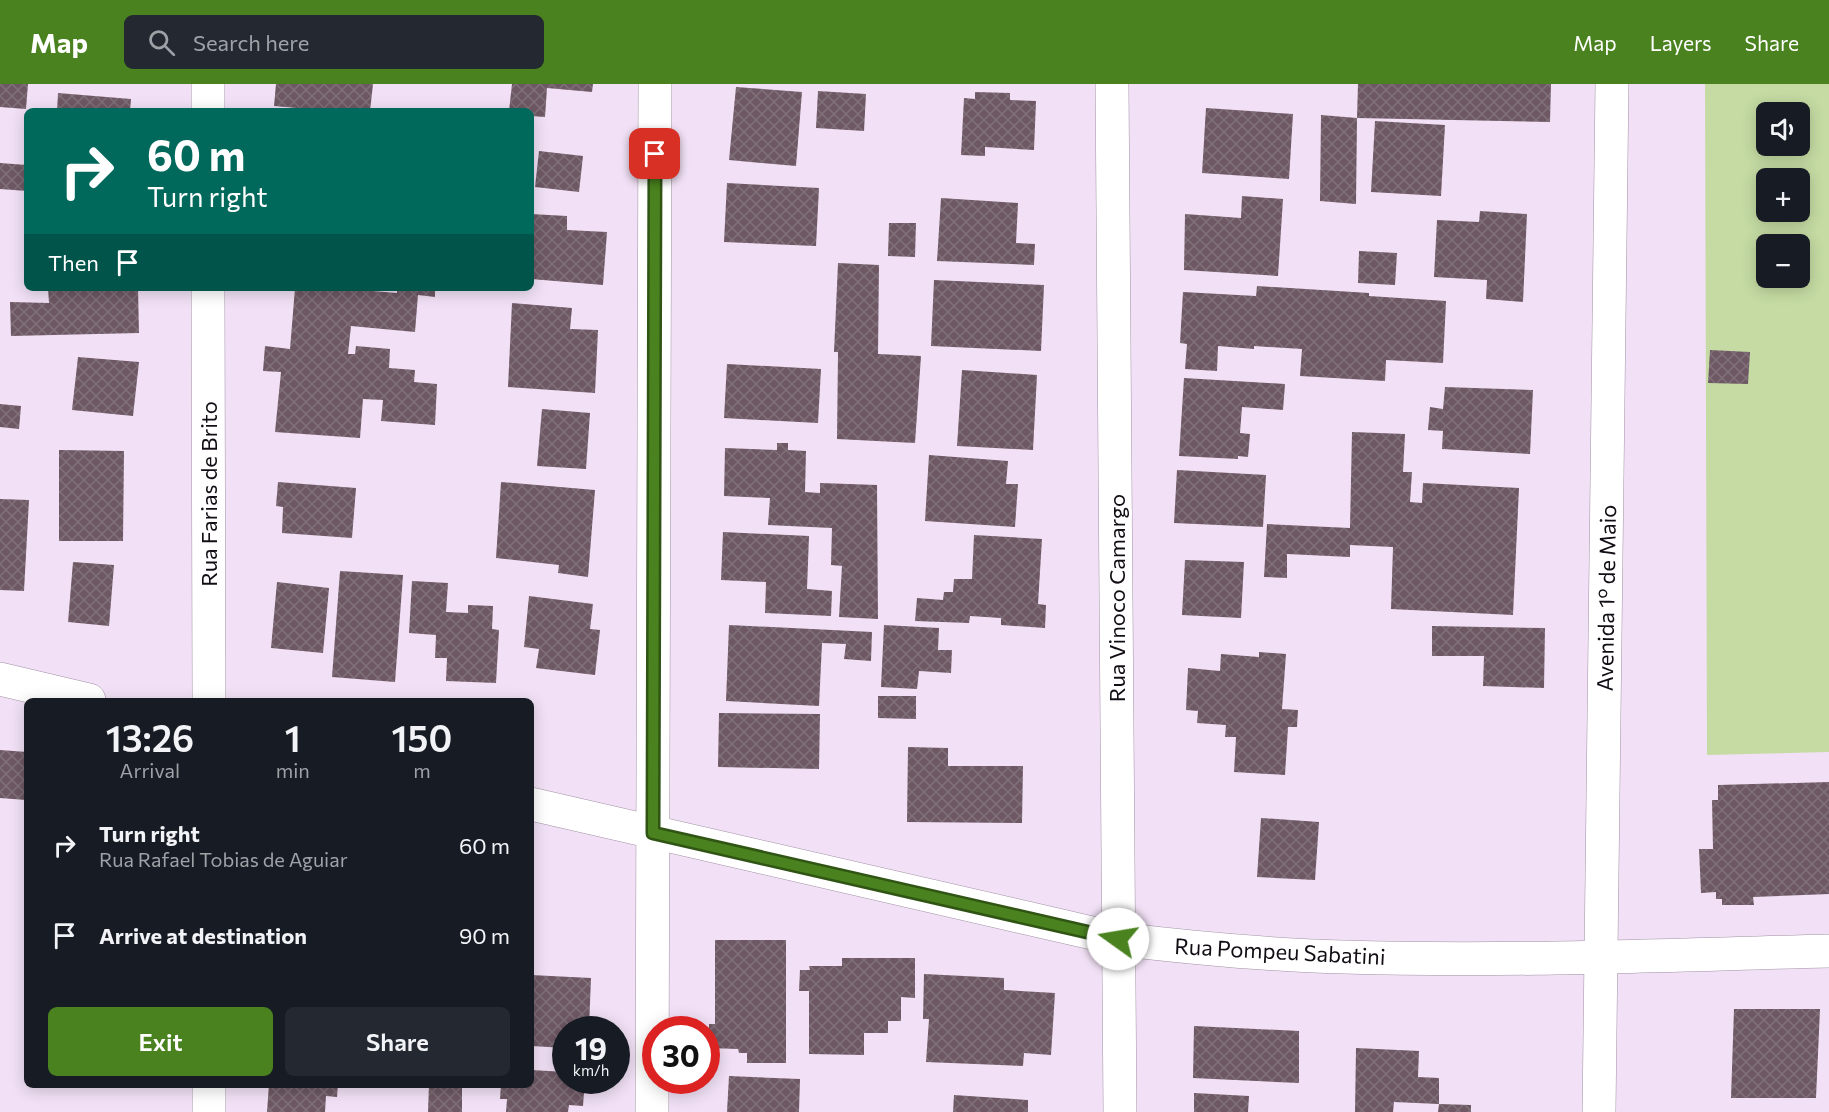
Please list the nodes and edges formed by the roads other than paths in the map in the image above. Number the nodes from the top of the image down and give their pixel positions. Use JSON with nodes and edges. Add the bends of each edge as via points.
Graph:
{"nodes":[{"id":1,"x":207,"y":84,"type":"edge"},
{"id":2,"x":655,"y":84,"type":"edge"},
{"id":3,"x":1112,"y":84,"type":"edge"},
{"id":4,"x":1612,"y":84,"type":"edge"},
{"id":5,"x":208,"y":108,"type":"edge"},
{"id":6,"x":208,"y":291,"type":"edge"},
{"id":7,"x":0,"y":680,"type":"edge"},
{"id":8,"x":80,"y":698,"type":"edge"},
{"id":9,"x":208,"y":698,"type":"edge"},
{"id":10,"x":534,"y":805,"type":"edge"},
{"id":11,"x":653,"y":833,"type":"junction"},
{"id":12,"x":1118,"y":939,"type":"junction"},
{"id":13,"x":1829,"y":951,"type":"edge"},
{"id":14,"x":1601,"y":957,"type":"junction"},
{"id":15,"x":209,"y":1088,"type":"edge"},
{"id":16,"x":209,"y":1112,"type":"edge"},
{"id":17,"x":652,"y":1112,"type":"edge"},
{"id":18,"x":1119,"y":1112,"type":"edge"},
{"id":19,"x":1599,"y":1112,"type":"edge"}],
"edges":[{"from":1,"to":5,"type":"street"},
{"from":2,"to":11,"type":"street"},
{"from":3,"to":12,"type":"street","name":"Rua Vinoco Camargo"},
{"from":4,"to":14,"type":"street","name":"Avenida 1º de Maio"},
{"from":6,"to":9,"type":"street","name":"Rua Farias de Brito"},
{"from":7,"to":8,"type":"street"},
{"from":10,"to":11,"type":"street","name":"Rua Pompeu Sabatini"},
{"from":11,"to":12,"type":"street","name":"Rua Pompeu Sabatini"},
{"from":11,"to":17,"type":"street"},
{"from":12,"to":14,"type":"street","name":"Rua Pompeu Sabatini","via":[[1215,950],[1343,957]]},
{"from":12,"to":18,"type":"street","name":"Rua Vinoco Camargo"},
{"from":13,"to":14,"type":"street","name":"Rua Pompeu Sabatini"},
{"from":14,"to":19,"type":"street","name":"Avenida 1º de Maio"},
{"from":15,"to":16,"type":"street"}]}
